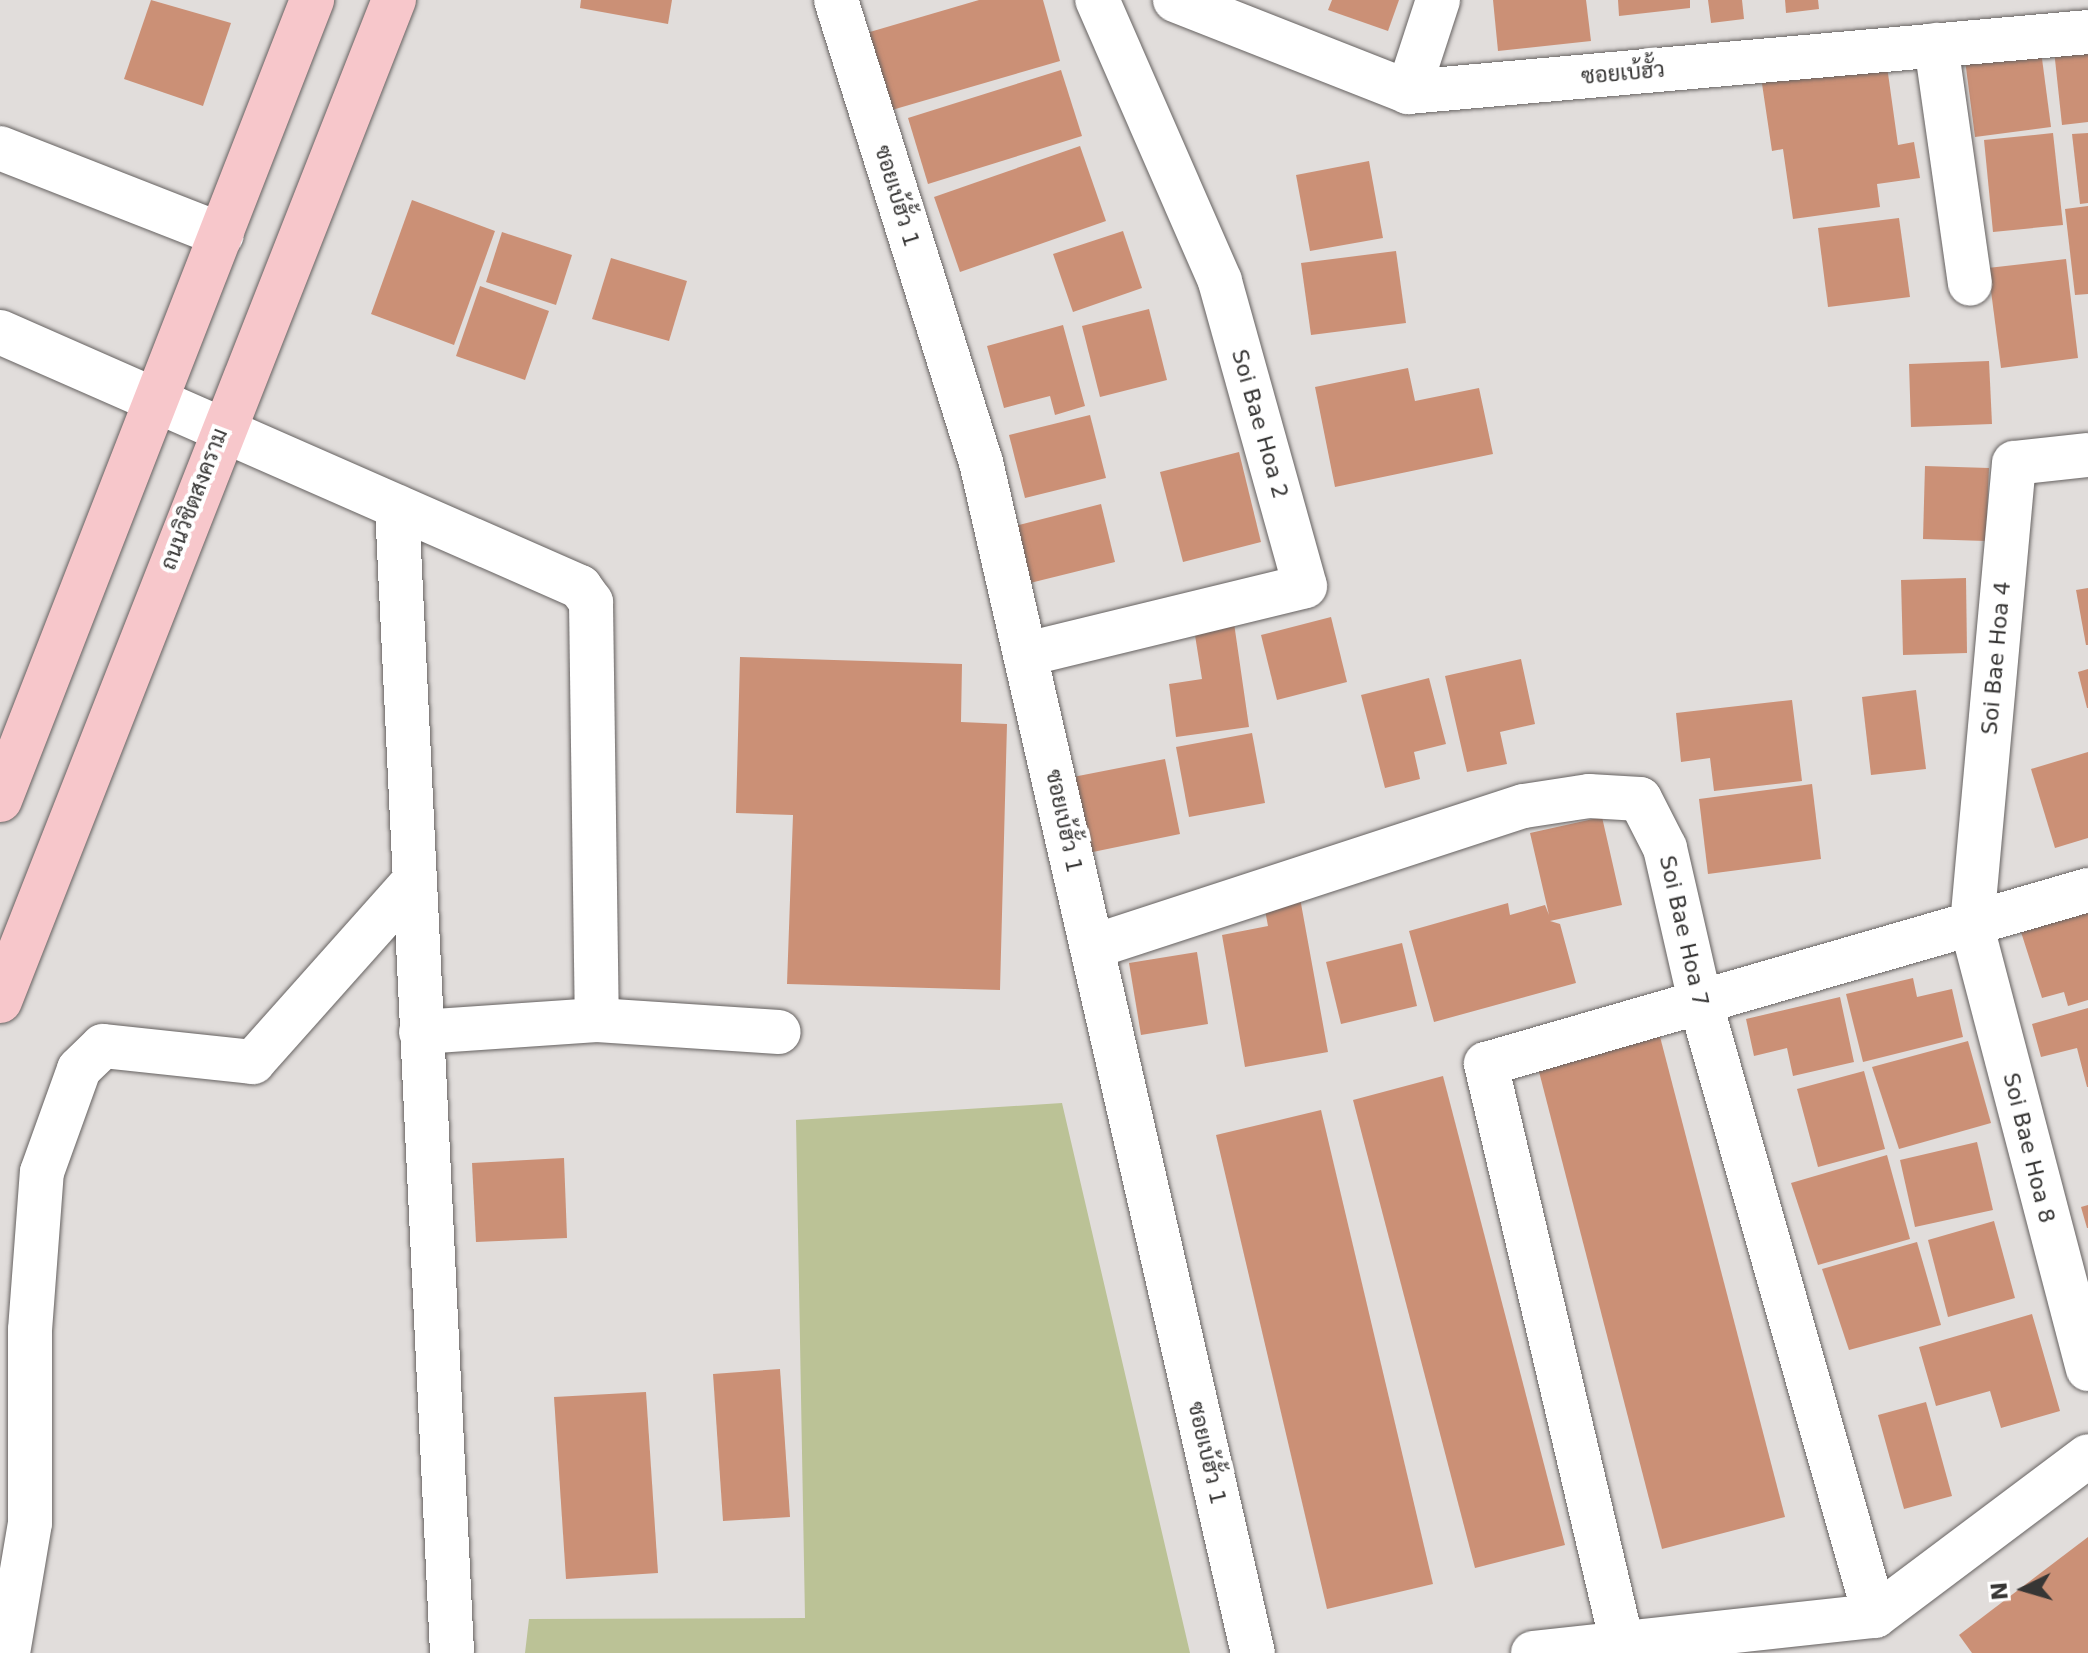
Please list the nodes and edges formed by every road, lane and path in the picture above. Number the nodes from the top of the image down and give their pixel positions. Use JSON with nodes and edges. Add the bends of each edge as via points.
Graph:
{"nodes":[{"id":1,"x":312,"y":0,"type":"edge"},
{"id":2,"x":394,"y":0,"type":"edge"},
{"id":3,"x":836,"y":0,"type":"edge"},
{"id":4,"x":1097,"y":0,"type":"edge"},
{"id":5,"x":1175,"y":0,"type":"edge"},
{"id":6,"x":1438,"y":0,"type":"edge"},
{"id":7,"x":2088,"y":32,"type":"edge"},
{"id":8,"x":1936,"y":45,"type":"junction"},
{"id":9,"x":1408,"y":92,"type":"junction"},
{"id":10,"x":0,"y":148,"type":"edge"},
{"id":11,"x":222,"y":235,"type":"junction"},
{"id":12,"x":1970,"y":284,"type":"dead end"},
{"id":13,"x":0,"y":332,"type":"edge"},
{"id":14,"x":154,"y":403,"type":"junction"},
{"id":15,"x":220,"y":431,"type":"junction"},
{"id":16,"x":2088,"y":455,"type":"edge"},
{"id":17,"x":397,"y":507,"type":"junction"},
{"id":18,"x":1027,"y":654,"type":"junction"},
{"id":19,"x":0,"y":800,"type":"edge"},
{"id":20,"x":414,"y":881,"type":"junction"},
{"id":21,"x":2088,"y":890,"type":"edge"},
{"id":22,"x":1972,"y":927,"type":"junction"},
{"id":23,"x":1092,"y":947,"type":"junction"},
{"id":24,"x":0,"y":1001,"type":"edge"},
{"id":25,"x":1700,"y":1001,"type":"junction"},
{"id":26,"x":597,"y":1020,"type":"junction"},
{"id":27,"x":421,"y":1032,"type":"junction"},
{"id":28,"x":779,"y":1032,"type":"dead end"},
{"id":29,"x":2088,"y":1369,"type":"edge"},
{"id":30,"x":2088,"y":1456,"type":"edge"},
{"id":31,"x":1875,"y":1616,"type":"junction"},
{"id":32,"x":1622,"y":1643,"type":"junction"},
{"id":33,"x":8,"y":1653,"type":"edge"},
{"id":34,"x":452,"y":1653,"type":"edge"},
{"id":35,"x":1253,"y":1653,"type":"edge"},
{"id":36,"x":1533,"y":1653,"type":"edge"}],
"edges":[{"from":1,"to":11,"type":"main road"},
{"from":2,"to":15,"type":"main road","name":"ถนนวิชิตสงคราม"},
{"from":3,"to":18,"type":"street","name":"ซอยเบ้ฮั้ว 1","via":[[981,462]]},
{"from":4,"to":18,"type":"street","name":"Soi Bae Hoa 2","via":[[1220,281],[1305,586]]},
{"from":5,"to":9,"type":"street","name":"ซอยเบ้ฮั้ว"},
{"from":6,"to":9,"type":"street"},
{"from":7,"to":8,"type":"street","name":"ซอยเบ้ฮั้ว"},
{"from":8,"to":9,"type":"street","name":"ซอยเบ้ฮั้ว"},
{"from":8,"to":12,"type":"street"},
{"from":10,"to":11,"type":"street"},
{"from":11,"to":14,"type":"main road"},
{"from":13,"to":14,"type":"street"},
{"from":14,"to":15,"type":"street"},
{"from":14,"to":19,"type":"main road"},
{"from":15,"to":17,"type":"street"},
{"from":15,"to":24,"type":"main road","name":"ถนนวิชิตสงคราม"},
{"from":16,"to":22,"type":"street","name":"Soi Bae Hoa 4","via":[[2014,463]]},
{"from":17,"to":20,"type":"street"},
{"from":17,"to":26,"type":"street","via":[[565,575],[591,602]]},
{"from":18,"to":23,"type":"street","name":"ซอยเบ้ฮั้ว 1"},
{"from":20,"to":27,"type":"street"},
{"from":20,"to":33,"type":"street","via":[[253,1062],[103,1046],[79,1069],[42,1172],[30,1330],[30,1523]]},
{"from":21,"to":22,"type":"street"},
{"from":22,"to":25,"type":"street"},
{"from":22,"to":29,"type":"street","name":"Soi Bae Hoa 8"},
{"from":23,"to":25,"type":"street","name":"Soi Bae Hoa 7","via":[[1524,806],[1589,796],[1640,799],[1665,848]]},
{"from":23,"to":35,"type":"street","name":"ซอยเบ้ฮั้ว 1"},
{"from":25,"to":31,"type":"street","name":"Soi Bae Hoa 7"},
{"from":25,"to":32,"type":"street","via":[[1486,1064]]},
{"from":26,"to":27,"type":"street"},
{"from":26,"to":28,"type":"street"},
{"from":27,"to":34,"type":"street"},
{"from":30,"to":31,"type":"street"},
{"from":31,"to":32,"type":"street"},
{"from":32,"to":36,"type":"street"}]}
